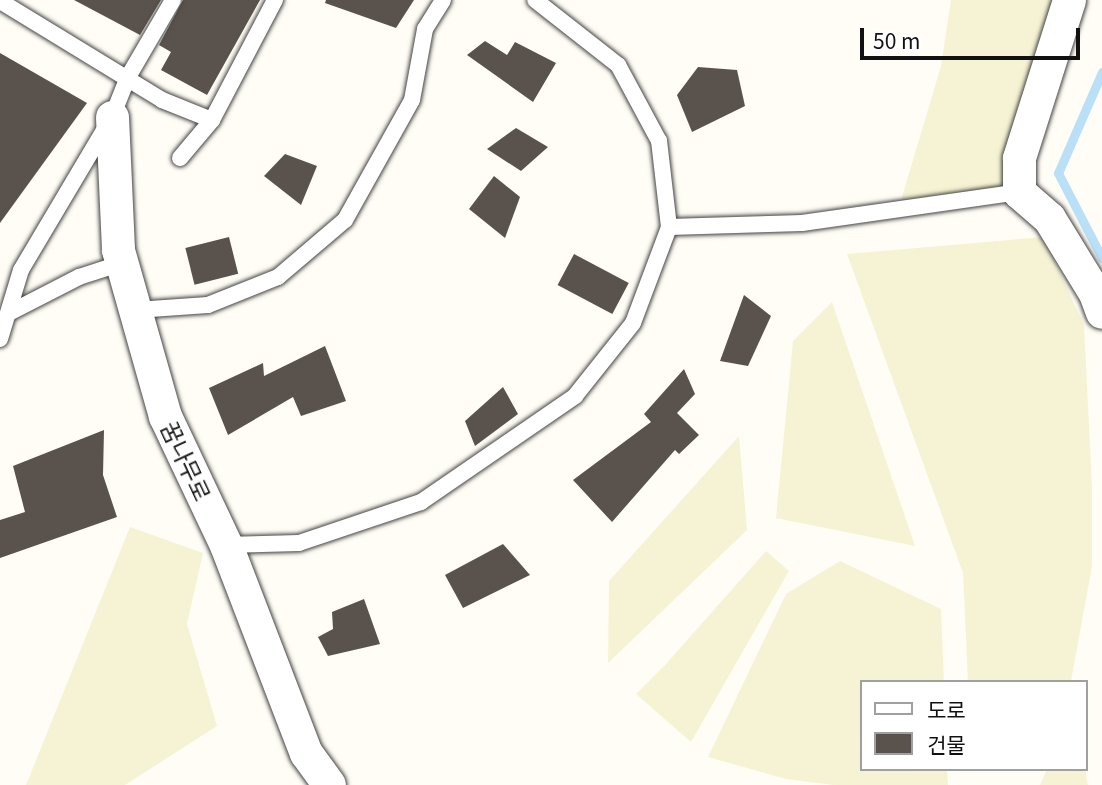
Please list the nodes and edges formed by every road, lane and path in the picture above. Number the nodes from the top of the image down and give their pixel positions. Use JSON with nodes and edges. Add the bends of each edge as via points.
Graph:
{"nodes":[{"id":1,"x":173,"y":0,"type":"edge"},
{"id":2,"x":275,"y":0,"type":"edge"},
{"id":3,"x":443,"y":0,"type":"edge"},
{"id":4,"x":535,"y":0,"type":"edge"},
{"id":5,"x":1069,"y":0,"type":"edge"},
{"id":6,"x":3,"y":8,"type":"edge"},
{"id":7,"x":128,"y":77,"type":"junction"},
{"id":8,"x":112,"y":117,"type":"junction"},
{"id":9,"x":212,"y":120,"type":"junction"},
{"id":10,"x":180,"y":158,"type":"dead end"},
{"id":11,"x":1019,"y":192,"type":"junction"},
{"id":12,"x":669,"y":227,"type":"junction"},
{"id":13,"x":122,"y":263,"type":"junction"},
{"id":14,"x":136,"y":310,"type":"junction"},
{"id":15,"x":1102,"y":312,"type":"edge"},
{"id":16,"x":9,"y":313,"type":"junction"},
{"id":17,"x":0,"y":339,"type":"edge"},
{"id":18,"x":226,"y":545,"type":"junction"},
{"id":19,"x":329,"y":785,"type":"edge"}],
"edges":[{"from":1,"to":7,"type":"lane"},
{"from":2,"to":9,"type":"lane"},
{"from":3,"to":14,"type":"lane","via":[[425,29],[412,100],[345,220],[278,277],[208,305]]},
{"from":4,"to":12,"type":"lane","via":[[618,65],[659,141]]},
{"from":5,"to":11,"type":"street","via":[[1019,158]]},
{"from":6,"to":7,"type":"lane"},
{"from":7,"to":8,"type":"lane"},
{"from":7,"to":9,"type":"lane","via":[[162,100]]},
{"from":8,"to":13,"type":"street","name":"꿈나무로"},
{"from":8,"to":16,"type":"lane","via":[[21,270]]},
{"from":9,"to":10,"type":"lane"},
{"from":11,"to":12,"type":"lane","via":[[802,223]]},
{"from":11,"to":15,"type":"street","via":[[1049,218]]},
{"from":12,"to":18,"type":"lane","via":[[634,323],[575,396],[421,502],[299,543]]},
{"from":13,"to":14,"type":"street","name":"꿈나무로"},
{"from":13,"to":16,"type":"lane","via":[[79,277]]},
{"from":14,"to":18,"type":"street","name":"꿈나무로","via":[[165,416]]},
{"from":16,"to":17,"type":"lane"},
{"from":18,"to":19,"type":"street","name":"꿈나무로","via":[[306,753]]}]}
